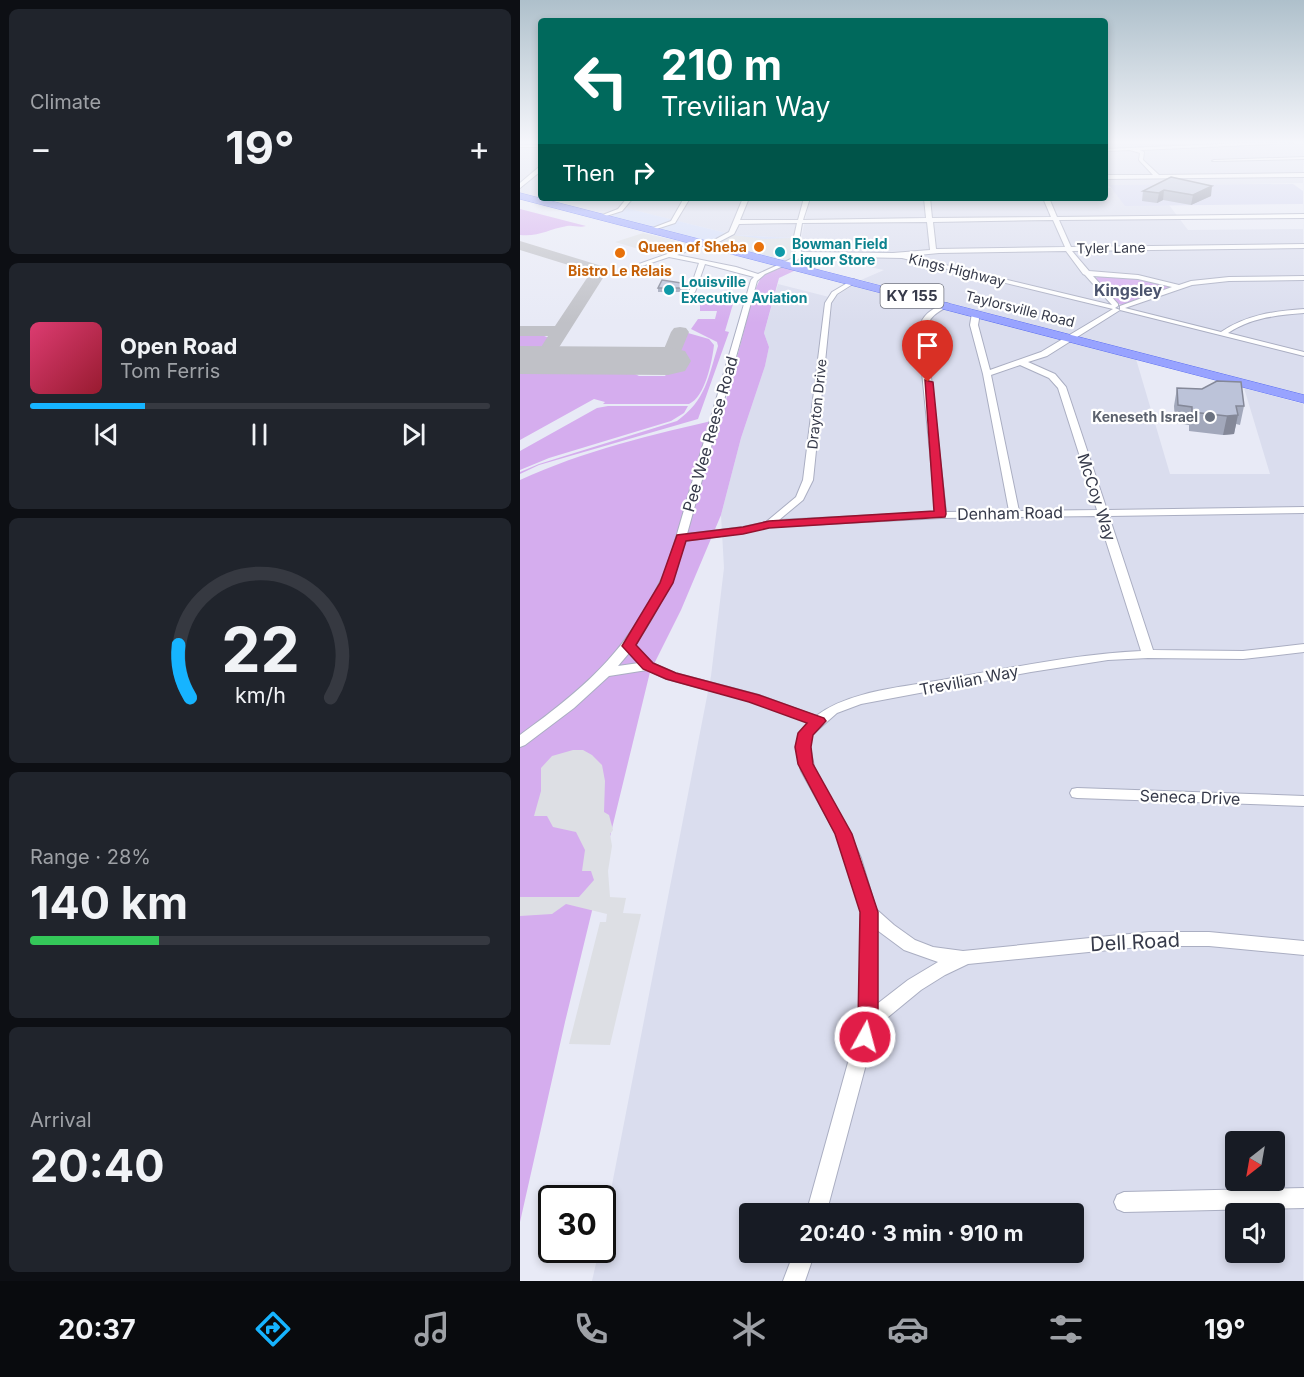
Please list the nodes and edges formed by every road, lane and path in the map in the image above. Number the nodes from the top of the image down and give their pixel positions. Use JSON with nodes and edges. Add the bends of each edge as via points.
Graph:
{"nodes":[{"id":1,"x":545,"y":203,"type":"edge"},
{"id":2,"x":626,"y":203,"type":"edge"},
{"id":3,"x":684,"y":203,"type":"edge"},
{"id":4,"x":744,"y":203,"type":"edge"},
{"id":5,"x":806,"y":203,"type":"edge"},
{"id":6,"x":927,"y":203,"type":"edge"},
{"id":7,"x":1048,"y":203,"type":"edge"},
{"id":8,"x":1303,"y":216,"type":"edge"},
{"id":9,"x":602,"y":217,"type":"junction"},
{"id":10,"x":1055,"y":219,"type":"junction"},
{"id":11,"x":928,"y":220,"type":"junction"},
{"id":12,"x":736,"y":222,"type":"junction"},
{"id":13,"x":800,"y":222,"type":"junction"},
{"id":14,"x":652,"y":230,"type":"junction"},
{"id":15,"x":706,"y":244,"type":"junction"},
{"id":16,"x":1303,"y":246,"type":"edge"},
{"id":17,"x":1068,"y":249,"type":"junction"},
{"id":18,"x":932,"y":251,"type":"junction"},
{"id":19,"x":799,"y":254,"type":"junction"},
{"id":20,"x":918,"y":254,"type":"junction"},
{"id":21,"x":669,"y":255,"type":"junction"},
{"id":22,"x":894,"y":255,"type":"junction"},
{"id":23,"x":922,"y":261,"type":"junction"},
{"id":24,"x":785,"y":263,"type":"junction"},
{"id":25,"x":642,"y":264,"type":"dead end"},
{"id":26,"x":702,"y":264,"type":"junction"},
{"id":27,"x":1091,"y":275,"type":"junction"},
{"id":28,"x":758,"y":276,"type":"junction"},
{"id":29,"x":1303,"y":278,"type":"edge"},
{"id":30,"x":854,"y":281,"type":"junction"},
{"id":31,"x":1179,"y":286,"type":"junction"},
{"id":32,"x":692,"y":292,"type":"dead end"},
{"id":33,"x":947,"y":305,"type":"junction"},
{"id":34,"x":1118,"y":308,"type":"junction"},
{"id":35,"x":1303,"y":311,"type":"edge"},
{"id":36,"x":976,"y":313,"type":"junction"},
{"id":37,"x":1222,"y":334,"type":"junction"},
{"id":38,"x":1072,"y":337,"type":"junction"},
{"id":39,"x":1303,"y":354,"type":"edge"},
{"id":40,"x":1020,"y":363,"type":"junction"},
{"id":41,"x":987,"y":374,"type":"junction"},
{"id":42,"x":1303,"y":399,"type":"edge"},
{"id":43,"x":1303,"y":510,"type":"edge"},
{"id":44,"x":1102,"y":512,"type":"junction"},
{"id":45,"x":1014,"y":513,"type":"junction"},
{"id":46,"x":940,"y":514,"type":"junction"},
{"id":47,"x":769,"y":524,"type":"junction"},
{"id":48,"x":681,"y":538,"type":"junction"},
{"id":49,"x":629,"y":646,"type":"junction"},
{"id":50,"x":1303,"y":648,"type":"edge"},
{"id":51,"x":1148,"y":654,"type":"junction"},
{"id":52,"x":648,"y":666,"type":"junction"},
{"id":53,"x":606,"y":672,"type":"junction"},
{"id":54,"x":818,"y":721,"type":"junction"},
{"id":55,"x":520,"y":742,"type":"edge"},
{"id":56,"x":1077,"y":793,"type":"dead end"},
{"id":57,"x":1303,"y":801,"type":"edge"},
{"id":58,"x":869,"y":912,"type":"junction"},
{"id":59,"x":1303,"y":948,"type":"edge"},
{"id":60,"x":967,"y":957,"type":"junction"},
{"id":61,"x":868,"y":1023,"type":"junction"},
{"id":62,"x":1303,"y":1198,"type":"edge"},
{"id":63,"x":1124,"y":1202,"type":"dead end"},
{"id":64,"x":819,"y":1203,"type":"edge"},
{"id":65,"x":801,"y":1263,"type":"edge"},
{"id":66,"x":794,"y":1281,"type":"edge"}],
"edges":[{"from":1,"to":9,"type":"main road","name":"Taylorsville Road","number":"KY 155"},
{"from":2,"to":9,"type":"street","via":[[620,210]]},
{"from":3,"to":14,"type":"street","via":[[673,222]]},
{"from":4,"to":12,"type":"street"},
{"from":5,"to":13,"type":"street"},
{"from":6,"to":11,"type":"street"},
{"from":7,"to":10,"type":"street"},
{"from":8,"to":10,"type":"street"},
{"from":9,"to":14,"type":"main road","name":"Taylorsville Road","number":"KY 155"},
{"from":10,"to":11,"type":"street"},
{"from":10,"to":17,"type":"street"},
{"from":11,"to":13,"type":"street"},
{"from":11,"to":18,"type":"street"},
{"from":12,"to":13,"type":"street"},
{"from":12,"to":15,"type":"street","via":[[730,234]]},
{"from":13,"to":19,"type":"street","via":[[796,245]]},
{"from":14,"to":15,"type":"main road","name":"Taylorsville Road","number":"KY 155"},
{"from":15,"to":21,"type":"street"},
{"from":15,"to":24,"type":"main road","name":"Taylorsville Road","number":"KY 155"},
{"from":16,"to":17,"type":"street","name":"Tyler Lane"},
{"from":17,"to":18,"type":"street","name":"Tyler Lane"},
{"from":17,"to":27,"type":"street"},
{"from":18,"to":20,"type":"street","name":"Tyler Lane"},
{"from":19,"to":22,"type":"street","name":"Kings Highway"},
{"from":19,"to":24,"type":"street"},
{"from":20,"to":22,"type":"street","name":"Tyler Lane"},
{"from":20,"to":23,"type":"street"},
{"from":21,"to":25,"type":"street"},
{"from":21,"to":26,"type":"street"},
{"from":22,"to":23,"type":"street","name":"Kings Highway"},
{"from":23,"to":34,"type":"street","name":"Kings Highway"},
{"from":24,"to":28,"type":"street"},
{"from":24,"to":30,"type":"main road","name":"Taylorsville Road","number":"KY 155"},
{"from":26,"to":28,"type":"street"},
{"from":26,"to":32,"type":"street"},
{"from":27,"to":31,"type":"street","via":[[1138,277]]},
{"from":27,"to":34,"type":"street"},
{"from":28,"to":48,"type":"street","name":"Pee Wee Reese Road"},
{"from":29,"to":31,"type":"street","via":[[1216,280]]},
{"from":30,"to":33,"type":"main road","name":"Taylorsville Road","number":"KY 155"},
{"from":30,"to":47,"type":"street","name":"Drayton Drive","via":[[834,292],[828,303],[806,486],[800,498]]},
{"from":31,"to":34,"type":"street"},
{"from":33,"to":36,"type":"main road","name":"Taylorsville Road","number":"KY 155"},
{"from":33,"to":46,"type":"street","via":[[929,315],[922,332]]},
{"from":34,"to":37,"type":"street","name":"Kings Highway"},
{"from":34,"to":38,"type":"street"},
{"from":35,"to":37,"type":"street","via":[[1258,317]]},
{"from":36,"to":38,"type":"main road","name":"Taylorsville Road","number":"KY 155"},
{"from":36,"to":41,"type":"street","via":[[974,325]]},
{"from":37,"to":39,"type":"street","name":"Kings Highway"},
{"from":38,"to":40,"type":"street"},
{"from":38,"to":42,"type":"main road","name":"Taylorsville Road","number":"KY 155"},
{"from":40,"to":41,"type":"street"},
{"from":40,"to":44,"type":"street","name":"McCoy Way","via":[[1052,376],[1061,384]]},
{"from":41,"to":45,"type":"street"},
{"from":43,"to":44,"type":"street","name":"Denham Road"},
{"from":44,"to":45,"type":"street","name":"Denham Road"},
{"from":44,"to":51,"type":"street","name":"McCoy Way"},
{"from":45,"to":46,"type":"street","name":"Denham Road"},
{"from":46,"to":47,"type":"street","name":"Denham Road"},
{"from":47,"to":48,"type":"street","name":"Denham Road"},
{"from":48,"to":49,"type":"street","name":"Pee Wee Reese Road","via":[[666,583]]},
{"from":49,"to":52,"type":"street"},
{"from":49,"to":53,"type":"street","name":"Pee Wee Reese Road"},
{"from":50,"to":51,"type":"street","name":"Trevilian Way","via":[[1243,655]]},
{"from":51,"to":54,"type":"street","name":"Trevilian Way","via":[[1071,661],[867,698],[832,710]]},
{"from":52,"to":53,"type":"street"},
{"from":52,"to":54,"type":"street"},
{"from":53,"to":55,"type":"street","name":"Pee Wee Reese Road","via":[[573,704]]},
{"from":54,"to":58,"type":"street","via":[[806,733],[806,764],[843,834]]},
{"from":56,"to":57,"type":"street","name":"Seneca Drive"},
{"from":58,"to":60,"type":"street","name":"Dell Road","via":[[891,934],[911,945],[941,956]]},
{"from":58,"to":61,"type":"street"},
{"from":59,"to":60,"type":"street","name":"Dell Road","via":[[1220,940],[1149,939]]},
{"from":60,"to":61,"type":"street","name":"Dell Road","via":[[906,990]]},
{"from":61,"to":64,"type":"street"},
{"from":62,"to":63,"type":"street"},
{"from":65,"to":66,"type":"street"}]}
